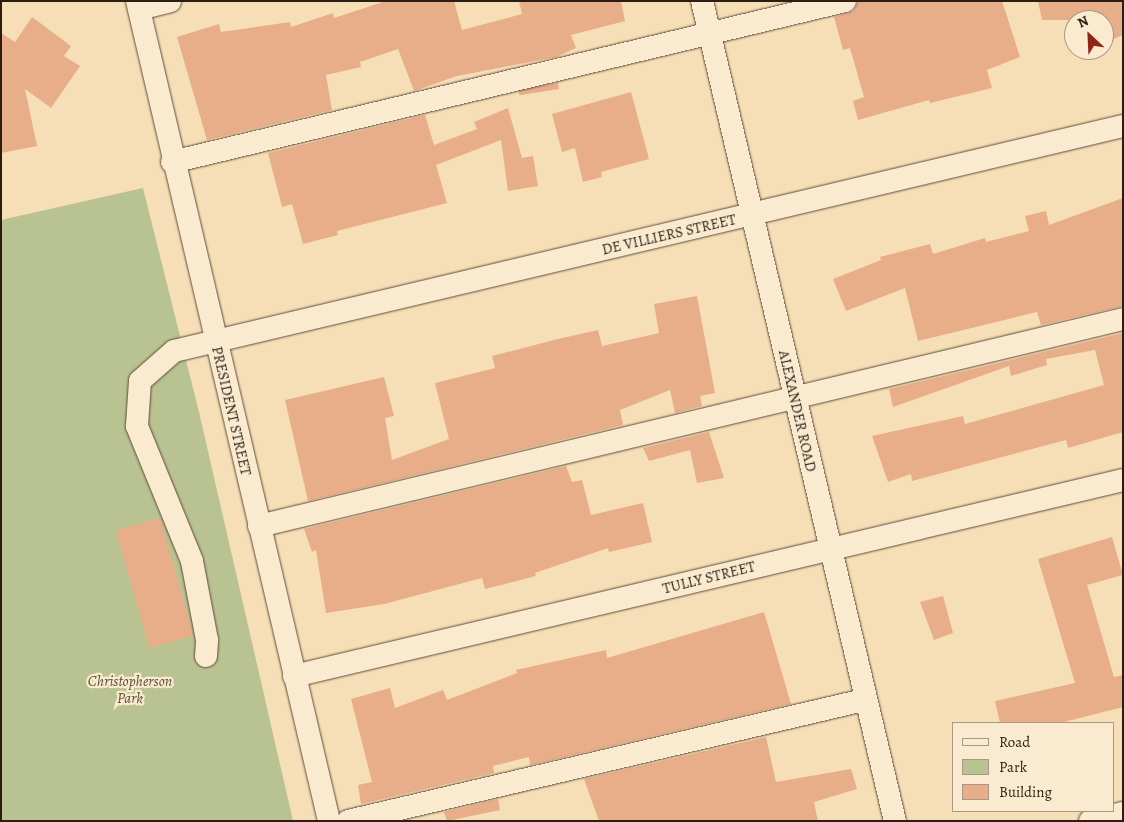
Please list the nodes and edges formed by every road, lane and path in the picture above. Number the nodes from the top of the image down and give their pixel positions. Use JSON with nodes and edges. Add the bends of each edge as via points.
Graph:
{"nodes":[{"id":1,"x":170,"y":1,"type":"edge"},
{"id":2,"x":702,"y":1,"type":"edge"},
{"id":3,"x":845,"y":1,"type":"edge"},
{"id":4,"x":138,"y":5,"type":"edge"},
{"id":5,"x":709,"y":34,"type":"junction"},
{"id":6,"x":1123,"y":126,"type":"edge"},
{"id":7,"x":172,"y":162,"type":"junction"},
{"id":8,"x":750,"y":216,"type":"junction"},
{"id":9,"x":1123,"y":319,"type":"edge"},
{"id":10,"x":215,"y":343,"type":"junction"},
{"id":11,"x":794,"y":396,"type":"junction"},
{"id":12,"x":1123,"y":480,"type":"edge"},
{"id":13,"x":259,"y":526,"type":"junction"},
{"id":14,"x":829,"y":549,"type":"junction"},
{"id":15,"x":206,"y":656,"type":"dead end"},
{"id":16,"x":294,"y":676,"type":"junction"},
{"id":17,"x":864,"y":700,"type":"junction"},
{"id":18,"x":1123,"y":813,"type":"edge"},
{"id":19,"x":329,"y":821,"type":"edge"},
{"id":20,"x":348,"y":821,"type":"edge"},
{"id":21,"x":895,"y":821,"type":"edge"},
{"id":22,"x":1090,"y":821,"type":"edge"}],
"edges":[{"from":1,"to":4,"type":"street"},
{"from":2,"to":5,"type":"street","name":"ALEXANDER ROAD"},
{"from":3,"to":5,"type":"street"},
{"from":4,"to":7,"type":"street","name":"PRESIDENT STREET"},
{"from":5,"to":7,"type":"street"},
{"from":5,"to":8,"type":"street","name":"ALEXANDER ROAD"},
{"from":6,"to":8,"type":"street","name":"DE VILLIERS STREET"},
{"from":7,"to":10,"type":"street","name":"PRESIDENT STREET"},
{"from":8,"to":10,"type":"street","name":"DE VILLIERS STREET"},
{"from":8,"to":11,"type":"street","name":"ALEXANDER ROAD"},
{"from":9,"to":11,"type":"street"},
{"from":10,"to":13,"type":"street","name":"PRESIDENT STREET"},
{"from":10,"to":15,"type":"street","name":"DE VILLIERS STREET","via":[[174,351],[153,366],[140,381],[137,411],[138,426],[192,560],[207,640]]},
{"from":11,"to":13,"type":"street"},
{"from":11,"to":14,"type":"street","name":"ALEXANDER ROAD"},
{"from":12,"to":14,"type":"street","name":"TULLY STREET"},
{"from":13,"to":16,"type":"street","name":"PRESIDENT STREET"},
{"from":14,"to":16,"type":"street","name":"TULLY STREET"},
{"from":14,"to":17,"type":"street","name":"ALEXANDER ROAD"},
{"from":16,"to":19,"type":"street","name":"PRESIDENT STREET"},
{"from":17,"to":20,"type":"street"},
{"from":17,"to":21,"type":"street","name":"ALEXANDER ROAD"},
{"from":18,"to":22,"type":"street"}]}
